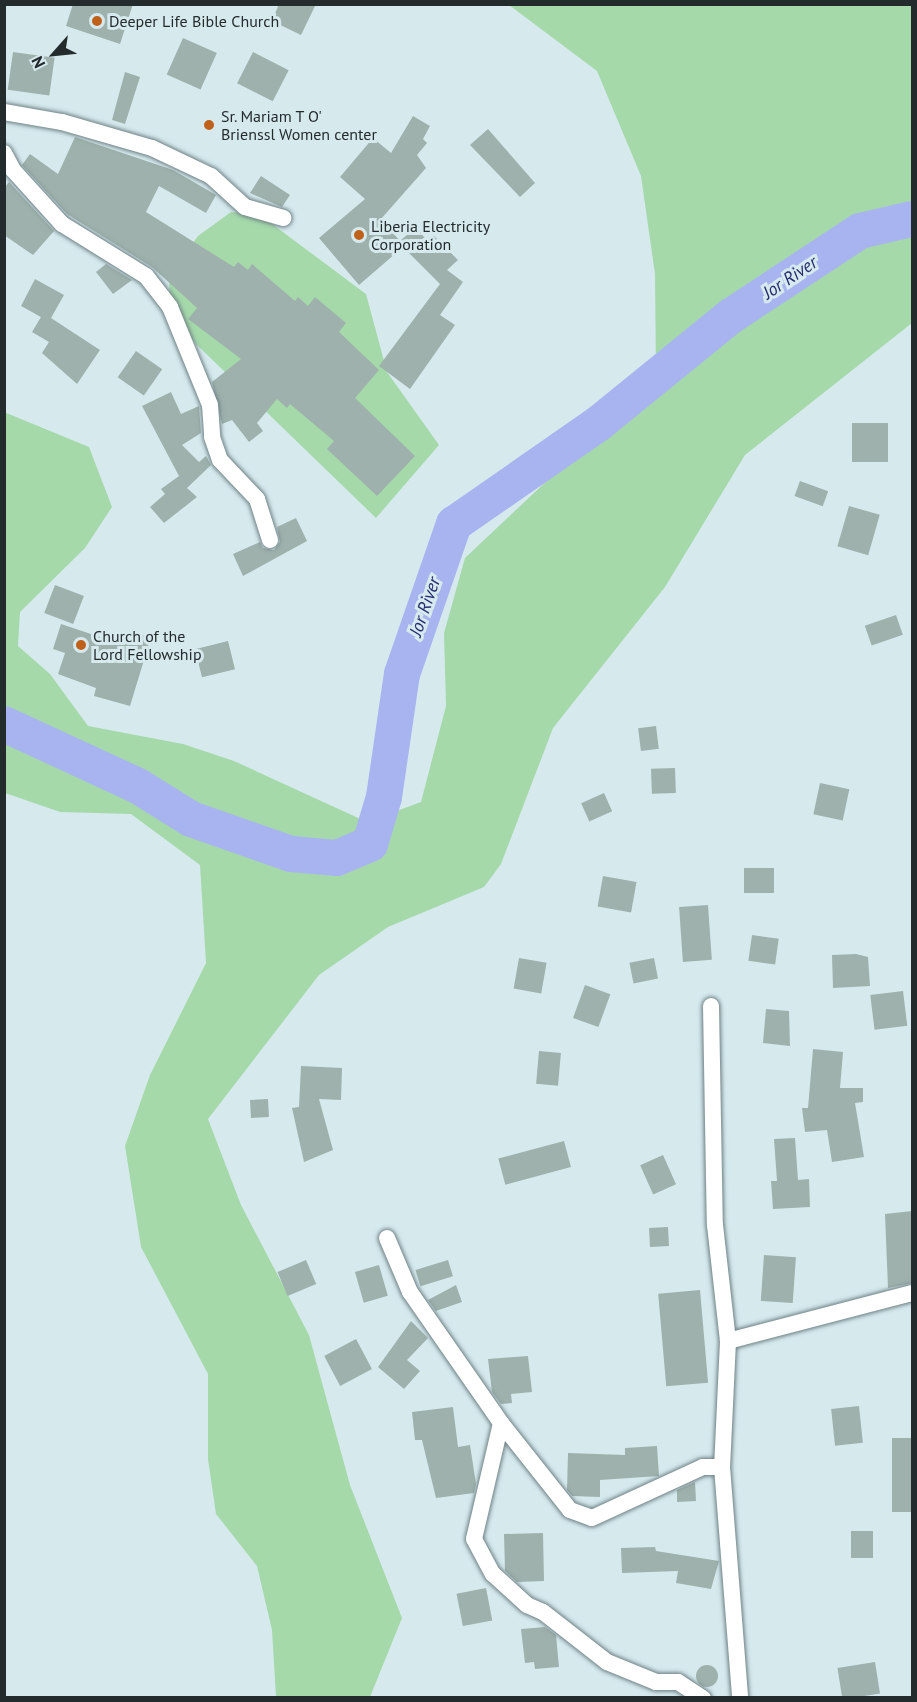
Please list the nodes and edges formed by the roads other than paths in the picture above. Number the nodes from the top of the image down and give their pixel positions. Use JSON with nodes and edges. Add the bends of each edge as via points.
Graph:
{"nodes":[{"id":1,"x":4,"y":112,"type":"edge"},
{"id":2,"x":4,"y":153,"type":"edge"},
{"id":3,"x":283,"y":218,"type":"dead end"},
{"id":4,"x":270,"y":540,"type":"dead end"},
{"id":5,"x":711,"y":1006,"type":"dead end"},
{"id":6,"x":387,"y":1238,"type":"dead end"},
{"id":7,"x":912,"y":1293,"type":"edge"},
{"id":8,"x":728,"y":1341,"type":"junction"},
{"id":9,"x":501,"y":1423,"type":"junction"},
{"id":10,"x":722,"y":1467,"type":"junction"},
{"id":11,"x":703,"y":1698,"type":"edge"},
{"id":12,"x":740,"y":1698,"type":"edge"}],
"edges":[{"from":1,"to":3,"type":"street","via":[[62,122],[152,148],[212,176],[245,207]]},
{"from":2,"to":4,"type":"street","via":[[12,170],[62,224],[146,276],[170,308],[210,405],[212,437],[220,460],[257,499]]},
{"from":5,"to":8,"type":"street","via":[[715,1225]]},
{"from":6,"to":9,"type":"street","via":[[410,1292]]},
{"from":7,"to":8,"type":"street"},
{"from":8,"to":10,"type":"street"},
{"from":9,"to":10,"type":"street","via":[[570,1510],[592,1518],[702,1467]]},
{"from":9,"to":11,"type":"street","via":[[474,1539],[493,1574],[526,1605],[543,1612],[607,1662],[656,1682],[678,1682]]},
{"from":10,"to":12,"type":"street"}]}
